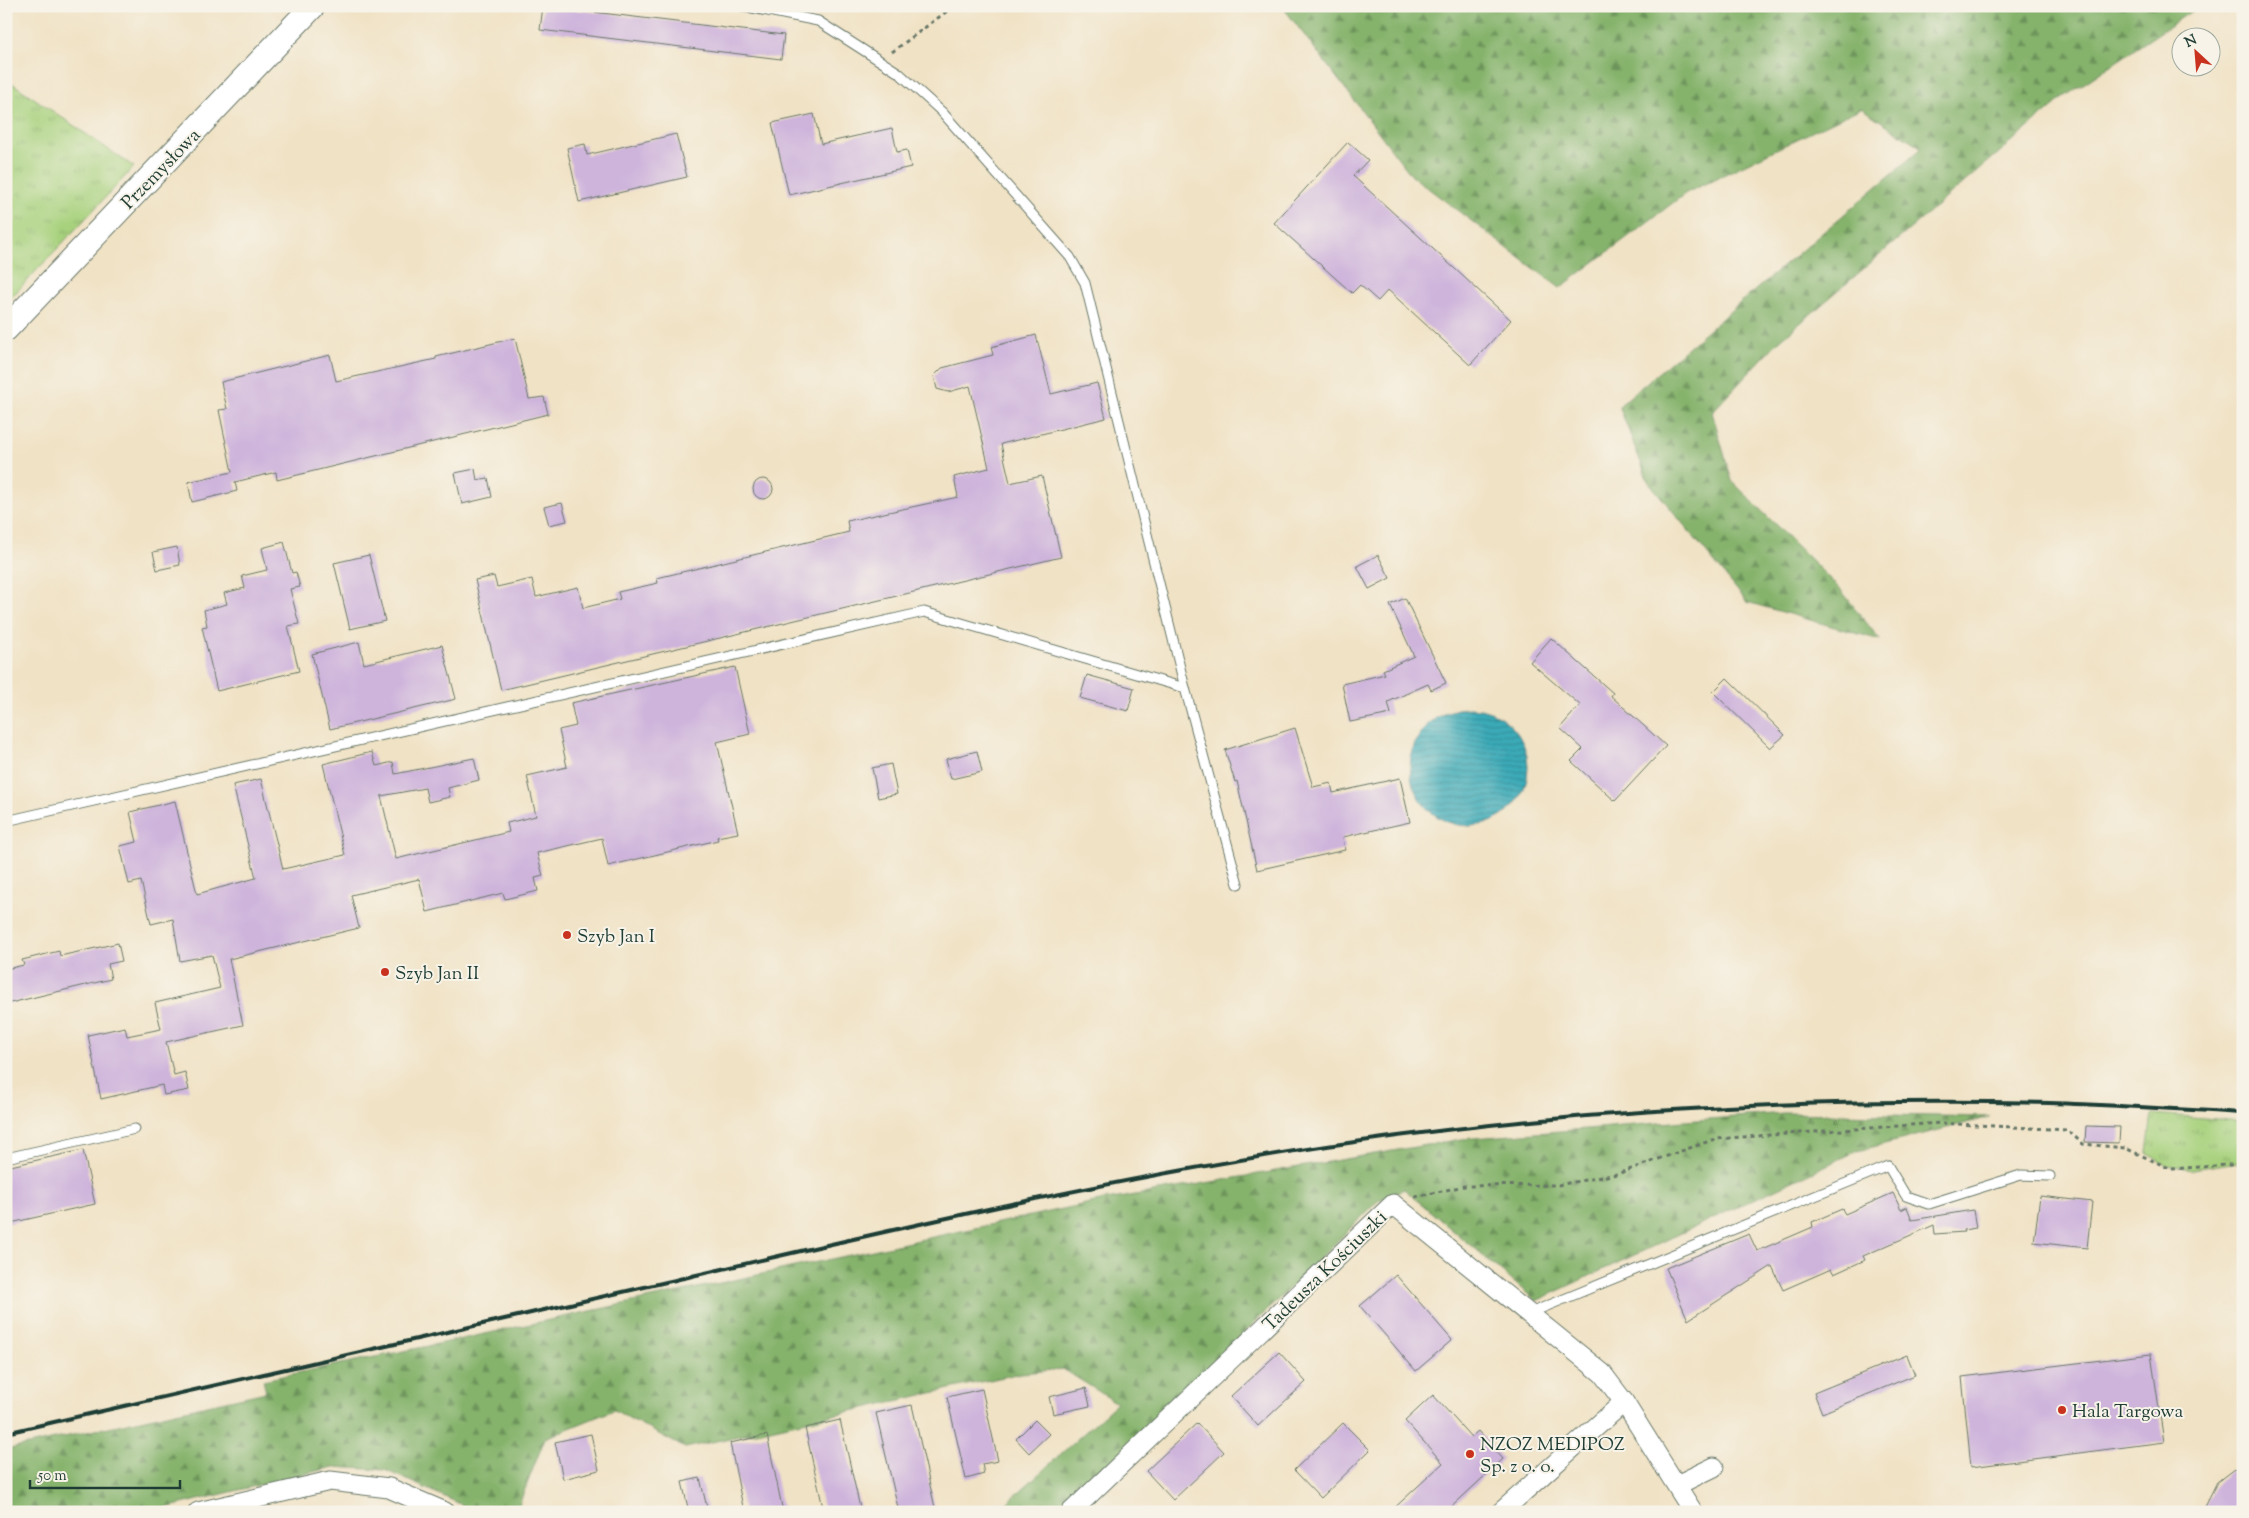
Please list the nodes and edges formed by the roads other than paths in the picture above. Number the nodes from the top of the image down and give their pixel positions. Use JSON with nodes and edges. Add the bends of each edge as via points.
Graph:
{"nodes":[{"id":1,"x":313,"y":6,"type":"edge"},
{"id":2,"x":742,"y":6,"type":"edge"},
{"id":3,"x":6,"y":329,"type":"edge"},
{"id":4,"x":1186,"y":688,"type":"junction"},
{"id":5,"x":6,"y":821,"type":"edge"},
{"id":6,"x":1238,"y":884,"type":"dead end"},
{"id":7,"x":135,"y":1129,"type":"dead end"},
{"id":8,"x":6,"y":1158,"type":"edge"},
{"id":9,"x":2050,"y":1176,"type":"dead end"},
{"id":10,"x":1530,"y":1314,"type":"junction"},
{"id":11,"x":1624,"y":1402,"type":"junction"},
{"id":12,"x":1714,"y":1467,"type":"dead end"},
{"id":13,"x":1677,"y":1485,"type":"junction"},
{"id":14,"x":198,"y":1512,"type":"edge"},
{"id":15,"x":445,"y":1512,"type":"edge"},
{"id":16,"x":1071,"y":1512,"type":"edge"},
{"id":17,"x":1501,"y":1512,"type":"edge"},
{"id":18,"x":1693,"y":1512,"type":"edge"}],
"edges":[{"from":1,"to":3,"type":"street","name":"Przemysłowa"},
{"from":2,"to":4,"type":"lane","via":[[818,21],[899,74],[942,112],[1070,257],[1085,283]]},
{"from":4,"to":5,"type":"lane","via":[[924,612]]},
{"from":4,"to":6,"type":"lane"},
{"from":7,"to":8,"type":"lane"},
{"from":9,"to":10,"type":"lane","via":[[2021,1175],[1929,1204],[1906,1196],[1888,1166]]},
{"from":10,"to":11,"type":"street","name":"Tadeusza Kościuszki","via":[[1602,1373]]},
{"from":10,"to":16,"type":"street","name":"Tadeusza Kościuszki","via":[[1393,1204]]},
{"from":11,"to":13,"type":"street","name":"Tadeusza Kościuszki"},
{"from":11,"to":17,"type":"street"},
{"from":12,"to":13,"type":"street"},
{"from":13,"to":18,"type":"street","name":"Tadeusza Kościuszki"},
{"from":14,"to":15,"type":"street","via":[[330,1481],[389,1488]]}]}
